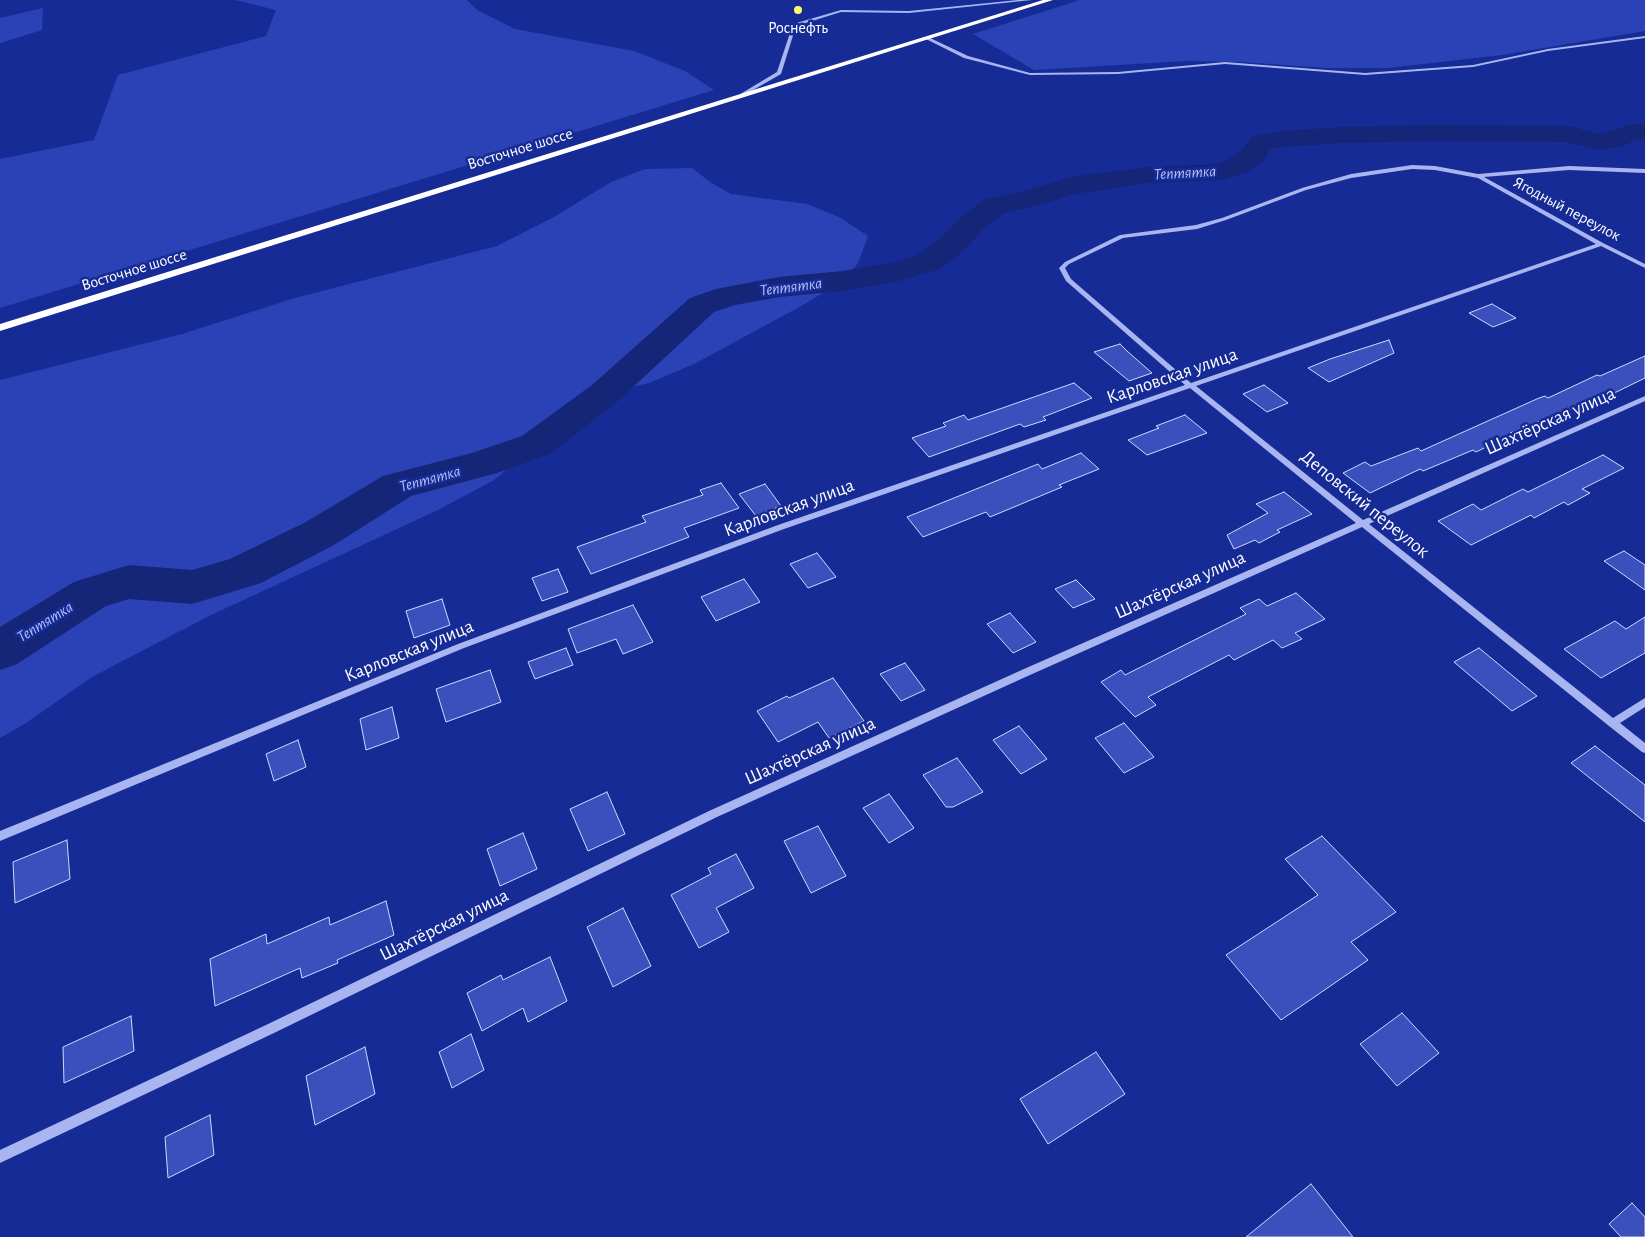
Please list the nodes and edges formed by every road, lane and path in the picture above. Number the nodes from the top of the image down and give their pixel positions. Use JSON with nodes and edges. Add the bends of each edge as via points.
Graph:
{"nodes":[{"id":1,"x":1030,"y":0,"type":"edge"},
{"id":2,"x":1050,"y":0,"type":"edge"},
{"id":3,"x":1645,"y":37,"type":"edge"},
{"id":4,"x":926,"y":38,"type":"junction"},
{"id":5,"x":739,"y":96,"type":"junction"},
{"id":6,"x":1645,"y":172,"type":"edge"},
{"id":7,"x":1478,"y":176,"type":"junction"},
{"id":8,"x":1601,"y":244,"type":"junction"},
{"id":9,"x":1645,"y":266,"type":"edge"},
{"id":10,"x":0,"y":328,"type":"edge"},
{"id":11,"x":1192,"y":387,"type":"junction"},
{"id":12,"x":1645,"y":398,"type":"edge"},
{"id":13,"x":1365,"y":523,"type":"junction"},
{"id":14,"x":1645,"y":702,"type":"edge"},
{"id":15,"x":1612,"y":723,"type":"junction"},
{"id":16,"x":1645,"y":749,"type":"edge"},
{"id":17,"x":0,"y":836,"type":"edge"},
{"id":18,"x":0,"y":1157,"type":"edge"}],
"edges":[{"from":1,"to":5,"type":"street","via":[[909,12],[841,11],[794,25],[779,73]]},
{"from":2,"to":4,"type":"highway","name":"Восточное шоссе"},
{"from":3,"to":4,"type":"street","via":[[1548,50],[1473,66],[1365,74],[1226,63],[1118,73],[1030,74],[966,57]]},
{"from":4,"to":5,"type":"highway","name":"Восточное шоссе"},
{"from":5,"to":10,"type":"highway","name":"Восточное шоссе"},
{"from":6,"to":7,"type":"street","via":[[1569,168]]},
{"from":7,"to":8,"type":"street","name":"Ягодный переулок"},
{"from":7,"to":11,"type":"street","name":"Деповский переулок","via":[[1412,166],[1351,176],[1197,227],[1122,236],[1062,268],[1068,280]]},
{"from":8,"to":9,"type":"street","name":"Ягодный переулок"},
{"from":8,"to":11,"type":"street","name":"Карловская улица"},
{"from":11,"to":13,"type":"street","name":"Деповский переулок"},
{"from":11,"to":17,"type":"street","name":"Карловская улица","via":[[781,527],[470,643]]},
{"from":12,"to":13,"type":"street","name":"Шахтёрская улица"},
{"from":13,"to":15,"type":"street","name":"Деповский переулок"},
{"from":13,"to":18,"type":"street","name":"Шахтёрская улица","via":[[713,814]]},
{"from":14,"to":15,"type":"street"},
{"from":15,"to":16,"type":"street","name":"Деповский переулок"}]}
